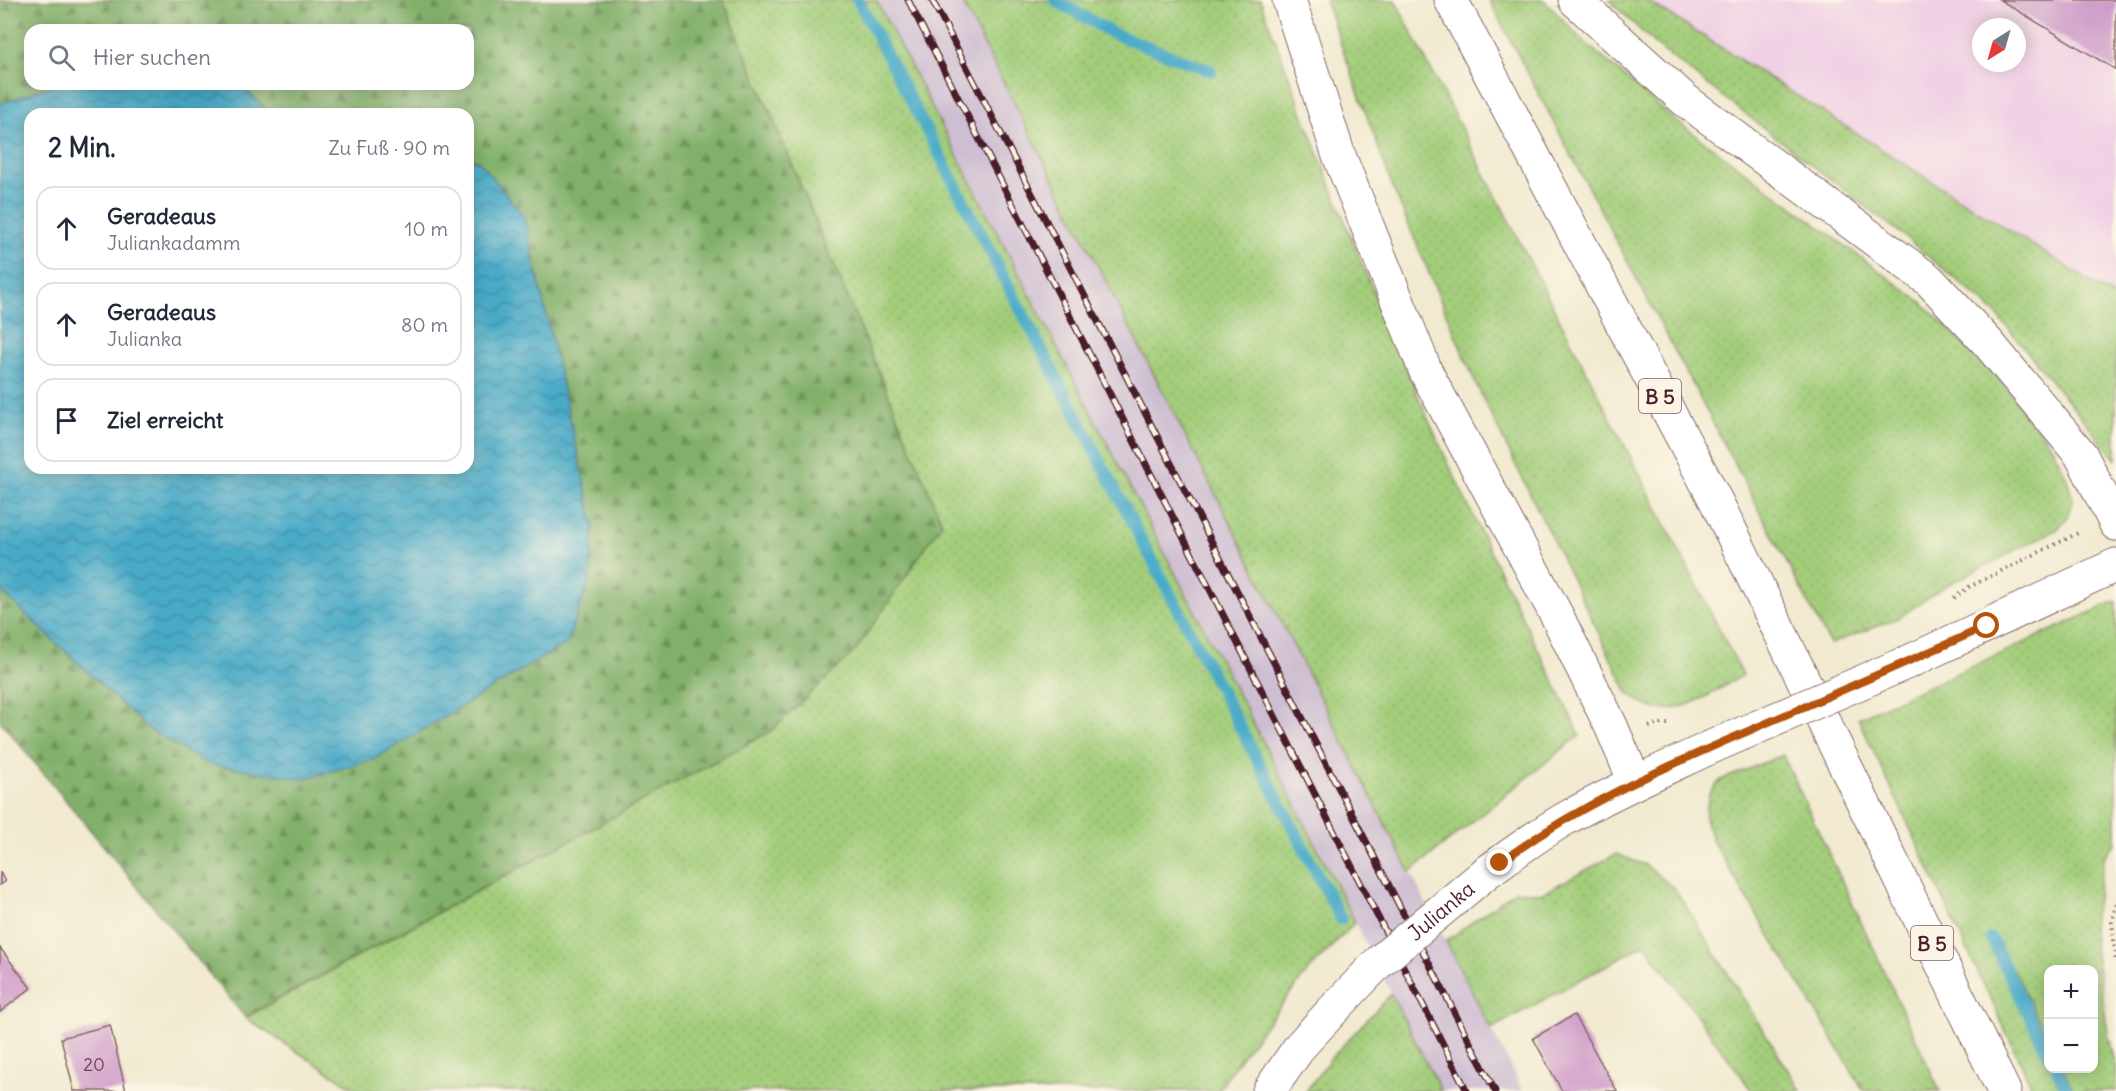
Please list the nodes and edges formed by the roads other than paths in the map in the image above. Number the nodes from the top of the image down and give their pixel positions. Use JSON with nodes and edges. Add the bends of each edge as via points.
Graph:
{"nodes":[{"id":1,"x":1289,"y":0,"type":"edge"},
{"id":2,"x":1451,"y":0,"type":"edge"},
{"id":3,"x":1575,"y":0,"type":"edge"},
{"id":4,"x":2114,"y":520,"type":"edge"},
{"id":5,"x":2116,"y":565,"type":"edge"},
{"id":6,"x":1635,"y":782,"type":"junction"},
{"id":7,"x":1269,"y":1091,"type":"edge"},
{"id":8,"x":2004,"y":1091,"type":"edge"}],
"edges":[{"from":1,"to":6,"type":"main road","via":[[1338,153],[1426,372],[1557,616]]},
{"from":2,"to":8,"type":"main road","number":"B 5","via":[[1717,503]]},
{"from":3,"to":4,"type":"main road","via":[[1685,100],[1929,280],[1989,344],[2081,455]]},
{"from":5,"to":6,"type":"main road","name":"Julianka","bridge":true,"via":[[1915,659]]},
{"from":6,"to":7,"type":"main road","name":"Julianka","bridge":true,"via":[[1525,843],[1378,963],[1301,1045]]}]}
